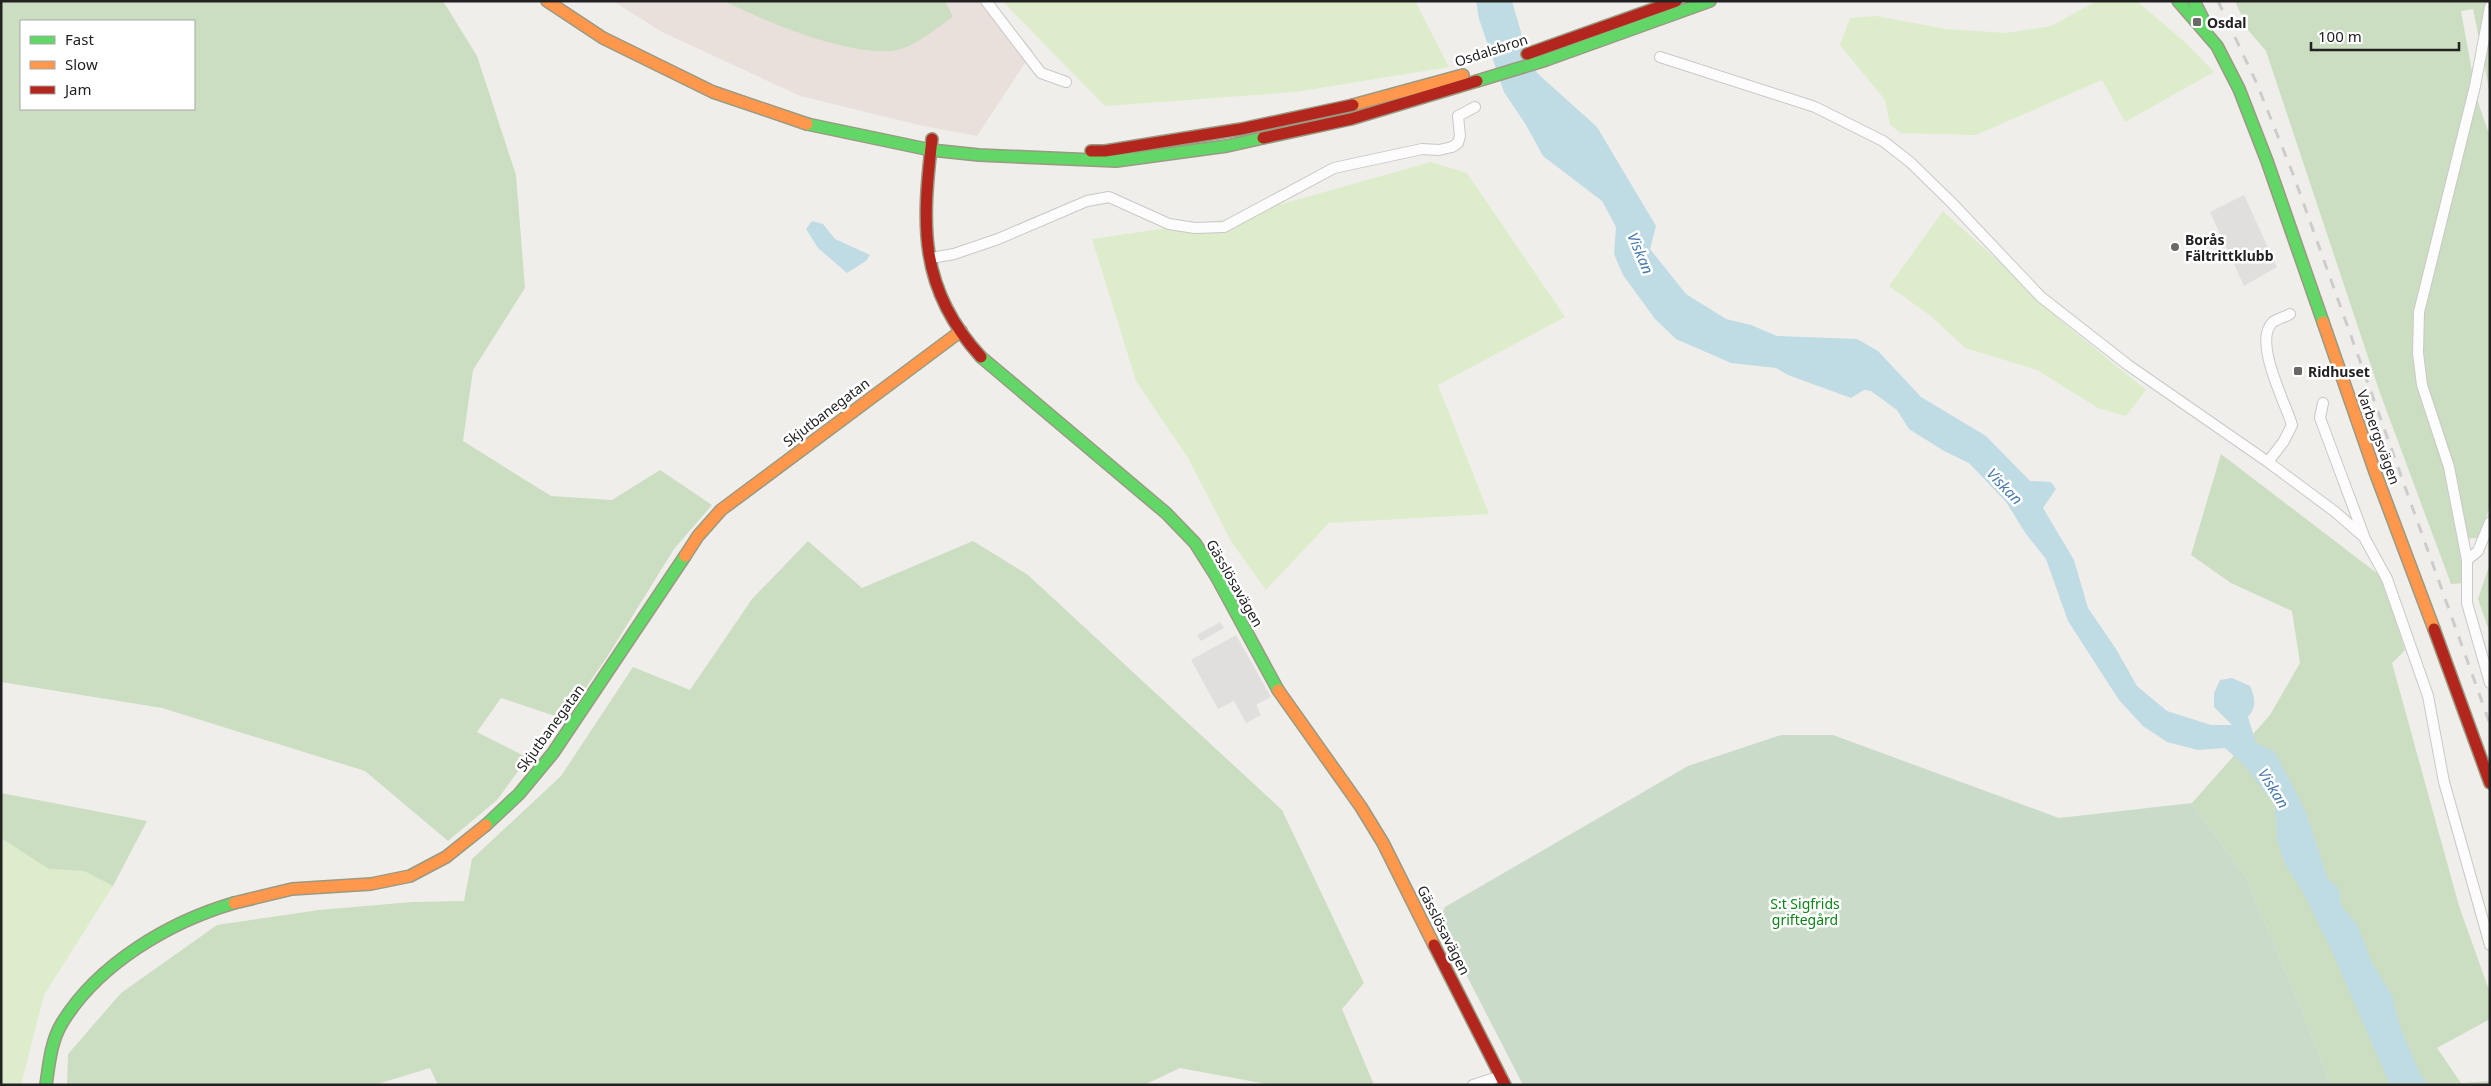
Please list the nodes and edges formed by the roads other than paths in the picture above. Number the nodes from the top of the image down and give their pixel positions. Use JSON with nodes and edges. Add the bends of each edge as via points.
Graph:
{"nodes":[{"id":1,"x":547,"y":1,"type":"edge"},
{"id":2,"x":566,"y":1,"type":"edge"},
{"id":3,"x":986,"y":1,"type":"edge"},
{"id":4,"x":1676,"y":1,"type":"edge"},
{"id":5,"x":1710,"y":1,"type":"edge"},
{"id":6,"x":2178,"y":1,"type":"edge"},
{"id":7,"x":2194,"y":1,"type":"edge"},
{"id":8,"x":2490,"y":7,"type":"edge"},
{"id":9,"x":2207,"y":32,"type":"junction"},
{"id":10,"x":1545,"y":54,"type":"junction"},
{"id":11,"x":1660,"y":57,"type":"dead end"},
{"id":12,"x":1066,"y":82,"type":"dead end"},
{"id":13,"x":1475,"y":106,"type":"dead end"},
{"id":14,"x":932,"y":144,"type":"junction"},
{"id":15,"x":931,"y":258,"type":"junction"},
{"id":16,"x":2290,"y":314,"type":"dead end"},
{"id":17,"x":961,"y":331,"type":"junction"},
{"id":18,"x":2323,"y":403,"type":"dead end"},
{"id":19,"x":2268,"y":462,"type":"junction"},
{"id":20,"x":2490,"y":522,"type":"edge"},
{"id":21,"x":2364,"y":537,"type":"junction"},
{"id":22,"x":2466,"y":560,"type":"junction"},
{"id":23,"x":2490,"y":683,"type":"edge"},
{"id":24,"x":2490,"y":784,"type":"edge"},
{"id":25,"x":2490,"y":944,"type":"edge"},
{"id":26,"x":1503,"y":1080,"type":"edge"},
{"id":27,"x":46,"y":1085,"type":"edge"},
{"id":28,"x":1473,"y":1085,"type":"edge"}],
"edges":[{"from":1,"to":14,"type":"main road","via":[[604,38],[712,92],[817,127]]},
{"from":2,"to":14,"type":"main road","via":[[634,44],[726,86],[801,114]]},
{"from":3,"to":12,"type":"street","via":[[1041,74]]},
{"from":4,"to":10,"type":"main road"},
{"from":5,"to":10,"type":"main road"},
{"from":6,"to":9,"type":"main road","name":"Varbergsvägen"},
{"from":7,"to":9,"type":"main road"},
{"from":8,"to":22,"type":"street","via":[[2475,86],[2419,312],[2418,353],[2422,384],[2449,468]]},
{"from":9,"to":24,"type":"main road","name":"Varbergsvägen","via":[[2224,58],[2267,160],[2372,464]]},
{"from":10,"to":14,"type":"main road","name":"Osdalsbron","via":[[1449,85],[1217,136],[1106,151]]},
{"from":11,"to":19,"type":"street","via":[[1815,107],[1883,140],[1910,162],[2041,297],[2128,365]]},
{"from":13,"to":15,"type":"street","via":[[1458,116],[1460,136],[1452,147],[1422,149],[1334,168],[1224,227],[1195,228],[1168,224],[1109,197],[1081,204],[998,239]]},
{"from":14,"to":15,"type":"main road","name":"Gässlösavägen","via":[[925,225]]},
{"from":15,"to":17,"type":"main road","name":"Gässlösavägen","via":[[948,311]]},
{"from":16,"to":19,"type":"street","via":[[2272,323],[2266,334],[2275,383],[2292,425]]},
{"from":17,"to":26,"type":"main road","name":"Gässlösavägen","via":[[985,361],[1166,513],[1195,543],[1281,695],[1383,843]]},
{"from":17,"to":27,"type":"main road","name":"Skjutbanegatan","via":[[721,510],[698,536],[559,745],[528,784],[444,859],[410,875],[372,885],[293,888],[247,896],[203,912],[144,945],[102,976],[62,1024],[49,1058]]},
{"from":18,"to":21,"type":"street","via":[[2320,418]]},
{"from":19,"to":21,"type":"street","via":[[2334,510]]},
{"from":20,"to":22,"type":"street","via":[[2478,551]]},
{"from":21,"to":25,"type":"street","via":[[2387,579],[2428,696],[2444,782]]},
{"from":22,"to":23,"type":"street","via":[[2467,604]]},
{"from":26,"to":28,"type":"street"}]}
